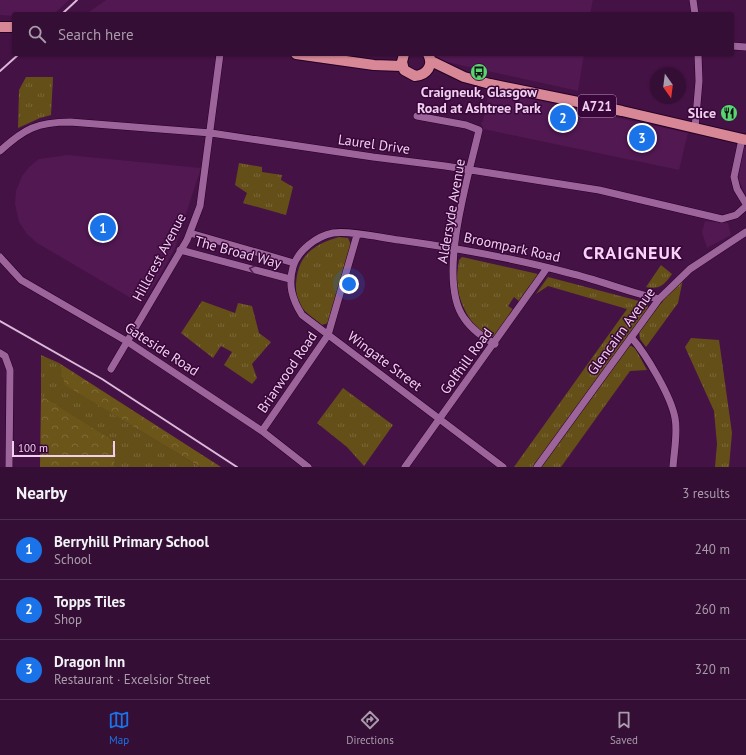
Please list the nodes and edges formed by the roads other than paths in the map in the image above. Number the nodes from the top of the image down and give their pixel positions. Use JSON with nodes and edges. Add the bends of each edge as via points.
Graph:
{"nodes":[{"id":1,"x":693,"y":0,"type":"edge"},
{"id":2,"x":695,"y":12,"type":"edge"},
{"id":3,"x":0,"y":26,"type":"edge"},
{"id":4,"x":12,"y":27,"type":"edge"},
{"id":5,"x":734,"y":46,"type":"edge"},
{"id":6,"x":746,"y":47,"type":"edge"},
{"id":7,"x":220,"y":56,"type":"edge"},
{"id":8,"x":310,"y":56,"type":"edge"},
{"id":9,"x":698,"y":56,"type":"edge"},
{"id":10,"x":403,"y":59,"type":"edge"},
{"id":11,"x":430,"y":61,"type":"edge"},
{"id":12,"x":417,"y":116,"type":"dead end"},
{"id":13,"x":695,"y":128,"type":"junction"},
{"id":14,"x":211,"y":133,"type":"junction"},
{"id":15,"x":744,"y":140,"type":"edge"},
{"id":16,"x":0,"y":151,"type":"edge"},
{"id":17,"x":469,"y":170,"type":"junction"},
{"id":18,"x":746,"y":205,"type":"edge"},
{"id":19,"x":746,"y":232,"type":"edge"},
{"id":20,"x":190,"y":233,"type":"junction"},
{"id":21,"x":357,"y":234,"type":"junction"},
{"id":22,"x":455,"y":248,"type":"junction"},
{"id":23,"x":180,"y":250,"type":"junction"},
{"id":24,"x":0,"y":257,"type":"edge"},
{"id":25,"x":294,"y":263,"type":"junction"},
{"id":26,"x":547,"y":268,"type":"junction"},
{"id":27,"x":290,"y":279,"type":"junction"},
{"id":28,"x":658,"y":299,"type":"junction"},
{"id":29,"x":328,"y":335,"type":"junction"},
{"id":30,"x":631,"y":337,"type":"junction"},
{"id":31,"x":128,"y":342,"type":"junction"},
{"id":32,"x":494,"y":344,"type":"junction"},
{"id":33,"x":2,"y":355,"type":"edge"},
{"id":34,"x":111,"y":369,"type":"dead end"},
{"id":35,"x":440,"y":419,"type":"junction"},
{"id":36,"x":262,"y":431,"type":"junction"},
{"id":37,"x":9,"y":467,"type":"edge"},
{"id":38,"x":308,"y":467,"type":"edge"},
{"id":39,"x":405,"y":467,"type":"edge"},
{"id":40,"x":503,"y":467,"type":"edge"},
{"id":41,"x":537,"y":467,"type":"edge"},
{"id":42,"x":673,"y":467,"type":"edge"}],
"edges":[{"from":1,"to":2,"type":"street"},
{"from":3,"to":4,"type":"main road"},
{"from":5,"to":6,"type":"street"},
{"from":7,"to":14,"type":"street","name":"Hillcrest Avenue"},
{"from":8,"to":10,"type":"main road","number":"A721","via":[[374,65]]},
{"from":9,"to":13,"type":"street"},
{"from":10,"to":11,"type":"main road","number":"A721","via":[[407,73],[415,76],[424,74]]},
{"from":11,"to":13,"type":"main road","number":"A721","via":[[464,77],[490,84]]},
{"from":12,"to":17,"type":"street","name":"Aldersyde Avenue","via":[[466,125],[479,130]]},
{"from":13,"to":15,"type":"main road","number":"A721"},
{"from":14,"to":16,"type":"street","name":"Laurel Drive","via":[[52,122],[18,134]]},
{"from":14,"to":17,"type":"street","name":"Laurel Drive"},
{"from":14,"to":20,"type":"street","name":"Hillcrest Avenue","via":[[200,206]]},
{"from":15,"to":18,"type":"street","via":[[734,177]]},
{"from":17,"to":18,"type":"street","name":"Laurel Drive","via":[[599,190],[722,219],[736,215]]},
{"from":17,"to":22,"type":"street","name":"Aldersyde Avenue"},
{"from":19,"to":28,"type":"street","name":"Glencairn Avenue","via":[[690,269]]},
{"from":20,"to":23,"type":"street","name":"Hillcrest Avenue"},
{"from":20,"to":25,"type":"street","name":"The Broad Way"},
{"from":21,"to":22,"type":"street","name":"Broompark Road"},
{"from":21,"to":25,"type":"street","name":"The Broad Way","via":[[334,233],[320,238],[305,248]]},
{"from":21,"to":29,"type":"street","name":"Briarwood Road"},
{"from":22,"to":26,"type":"street","name":"Broompark Road"},
{"from":22,"to":32,"type":"street","name":"Aldersyde Avenue","via":[[453,274],[458,306],[464,318],[478,333]]},
{"from":27,"to":23,"type":"street","name":"The Broad Way","one_way":true},
{"from":23,"to":31,"type":"street","name":"Hillcrest Avenue"},
{"from":24,"to":31,"type":"street","name":"Gateside Road","via":[[21,280]]},
{"from":25,"to":27,"type":"street","name":"The Broad Way"},
{"from":26,"to":28,"type":"street","name":"Broompark Road"},
{"from":26,"to":32,"type":"street","name":"Golfhill Road"},
{"from":27,"to":29,"type":"street","name":"The Broad Way","via":[[296,304],[302,315]]},
{"from":28,"to":30,"type":"street","name":"Glencairn Avenue"},
{"from":29,"to":35,"type":"street","name":"Wingate Street"},
{"from":29,"to":36,"type":"street","name":"Briarwood Road"},
{"from":30,"to":41,"type":"street","name":"Glencairn Avenue"},
{"from":30,"to":42,"type":"street","via":[[642,349],[672,406],[676,419]]},
{"from":31,"to":34,"type":"street","name":"Hillcrest Avenue"},
{"from":31,"to":36,"type":"street","name":"Gateside Road"},
{"from":32,"to":35,"type":"street","name":"Golfhill Road"},
{"from":33,"to":37,"type":"street","via":[[10,370]]},
{"from":35,"to":39,"type":"street","name":"Golfhill Road"},
{"from":35,"to":40,"type":"street","name":"Wingate Street"},
{"from":36,"to":38,"type":"street","name":"Gateside Road"}]}
